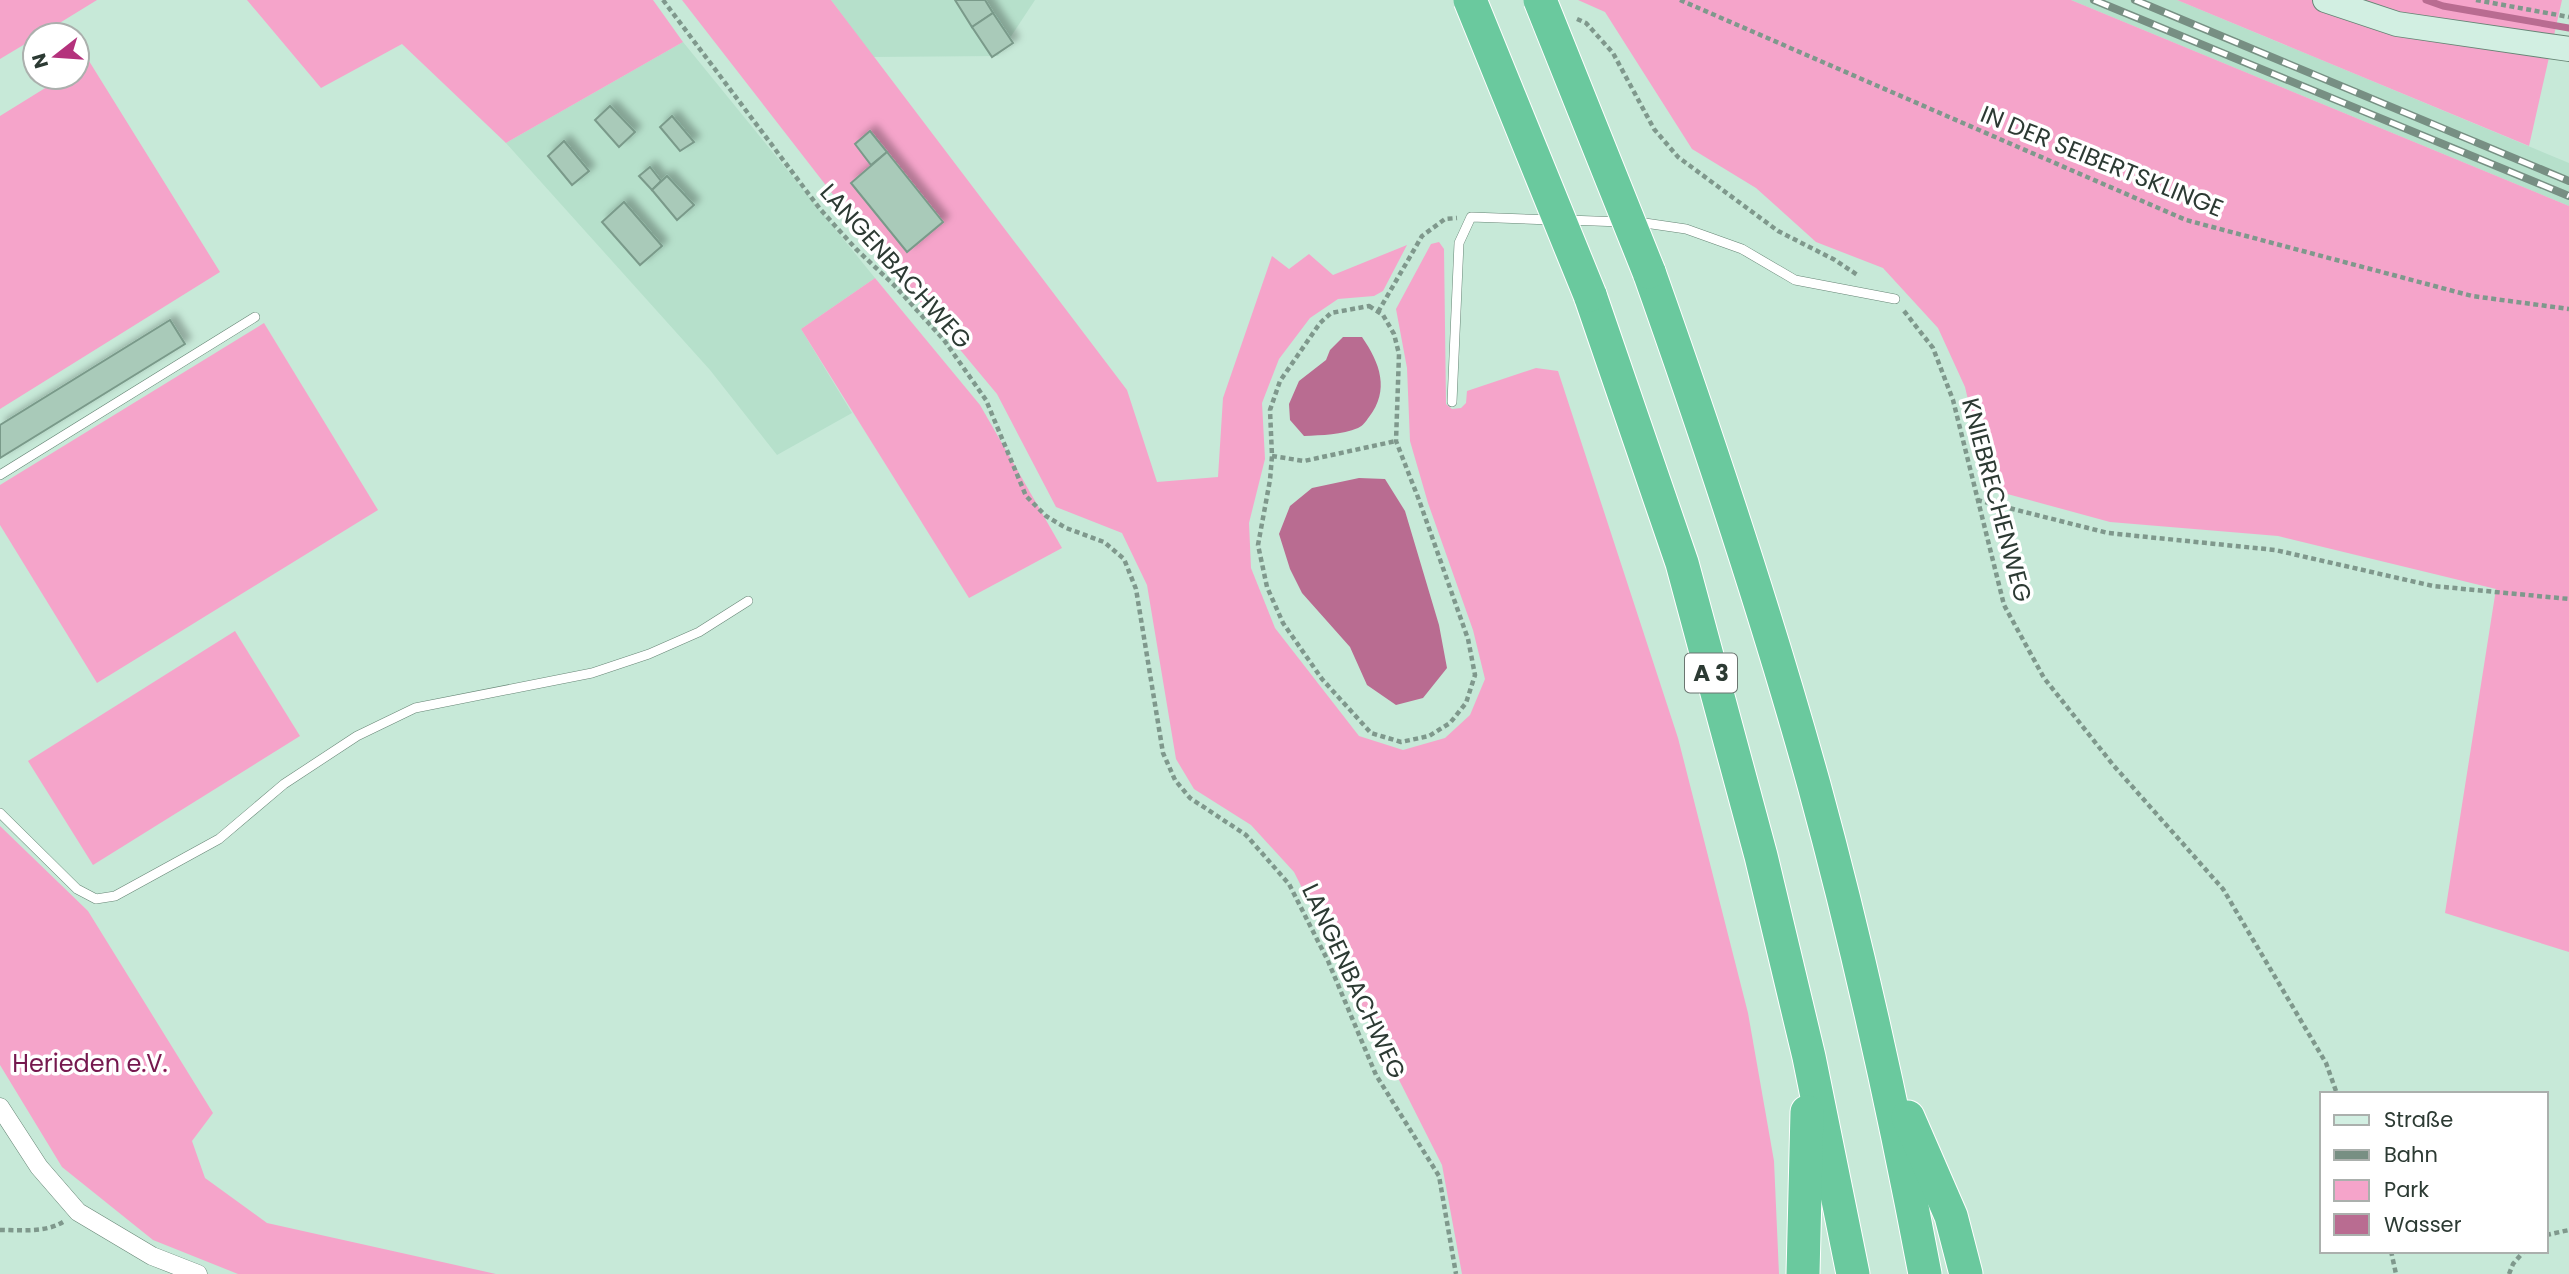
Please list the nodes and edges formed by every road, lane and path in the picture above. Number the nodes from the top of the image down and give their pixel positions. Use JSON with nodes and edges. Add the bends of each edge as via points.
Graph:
{"nodes":[{"id":1,"x":663,"y":0,"type":"edge"},
{"id":2,"x":1470,"y":0,"type":"edge"},
{"id":3,"x":1540,"y":0,"type":"edge"},
{"id":4,"x":1679,"y":0,"type":"edge"},
{"id":5,"x":2325,"y":0,"type":"edge"},
{"id":6,"x":2476,"y":0,"type":"edge"},
{"id":7,"x":2569,"y":17,"type":"edge"},
{"id":8,"x":1575,"y":18,"type":"dead end"},
{"id":9,"x":2569,"y":49,"type":"edge"},
{"id":10,"x":1471,"y":217,"type":"junction"},
{"id":11,"x":1895,"y":299,"type":"junction"},
{"id":12,"x":2569,"y":309,"type":"edge"},
{"id":13,"x":1378,"y":312,"type":"junction"},
{"id":14,"x":255,"y":317,"type":"dead end"},
{"id":15,"x":1452,"y":402,"type":"dead end"},
{"id":16,"x":1396,"y":441,"type":"junction"},
{"id":17,"x":1272,"y":456,"type":"junction"},
{"id":18,"x":0,"y":475,"type":"edge"},
{"id":19,"x":1977,"y":500,"type":"junction"},
{"id":20,"x":2569,"y":599,"type":"edge"},
{"id":21,"x":748,"y":601,"type":"dead end"},
{"id":22,"x":0,"y":813,"type":"edge"},
{"id":23,"x":1878,"y":1047,"type":"junction"},
{"id":24,"x":1809,"y":1058,"type":"junction"},
{"id":25,"x":2336,"y":1092,"type":"edge"},
{"id":26,"x":0,"y":1107,"type":"edge"},
{"id":27,"x":78,"y":1212,"type":"junction"},
{"id":28,"x":0,"y":1230,"type":"edge"},
{"id":29,"x":2569,"y":1230,"type":"edge"},
{"id":30,"x":2548,"y":1235,"type":"edge"},
{"id":31,"x":2391,"y":1253,"type":"edge"},
{"id":32,"x":2522,"y":1253,"type":"edge"},
{"id":33,"x":198,"y":1274,"type":"edge"},
{"id":34,"x":1456,"y":1274,"type":"edge"},
{"id":35,"x":1803,"y":1274,"type":"edge"},
{"id":36,"x":1853,"y":1274,"type":"edge"},
{"id":37,"x":1925,"y":1274,"type":"edge"},
{"id":38,"x":1966,"y":1274,"type":"edge"},
{"id":39,"x":2396,"y":1274,"type":"edge"},
{"id":40,"x":2509,"y":1274,"type":"edge"}],
"edges":[{"from":1,"to":34,"type":"path","name":"LANGENBACHWEG","via":[[820,209],[944,340],[986,400],[1026,496],[1046,516],[1104,542],[1124,559],[1136,589],[1163,753],[1175,780],[1190,798],[1246,835],[1289,884],[1328,961],[1376,1075],[1439,1176]]},
{"from":2,"to":24,"type":"highway","number":"A 3","bridge":true,"via":[[1590,295],[1682,563]]},
{"from":3,"to":23,"type":"highway","number":"A 3","bridge":true,"via":[[1648,272],[1727,497],[1814,787]]},
{"from":4,"to":12,"type":"path","name":"IN DER SEIBERTSKLINGE","via":[[2186,220],[2472,296]]},
{"from":5,"to":9,"type":"main road","via":[[2397,24]]},
{"from":6,"to":7,"type":"path"},
{"from":8,"to":11,"type":"path","name":"KNIEBRECHENWEG","via":[[1586,23],[1613,52],[1654,129],[1678,157],[1778,231],[1835,260]]},
{"from":10,"to":11,"type":"lane","via":[[1644,222],[1686,229],[1742,249],[1795,279]]},
{"from":10,"to":13,"type":"path","via":[[1445,219],[1422,236]]},
{"from":10,"to":15,"type":"lane","via":[[1459,243]]},
{"from":11,"to":19,"type":"path","name":"KNIEBRECHENWEG","via":[[1933,348],[1953,400]]},
{"from":13,"to":16,"type":"path","via":[[1394,334],[1399,354]]},
{"from":13,"to":17,"type":"path","via":[[1368,306],[1347,309],[1331,313],[1320,323],[1280,380],[1270,410]]},
{"from":14,"to":18,"type":"lane"},
{"from":16,"to":17,"type":"path","via":[[1304,461]]},
{"from":16,"to":17,"type":"path","via":[[1468,639],[1475,675],[1466,703],[1450,723],[1429,736],[1401,742],[1371,733],[1322,679],[1283,623],[1267,587],[1258,545]]},
{"from":19,"to":20,"type":"path","via":[[2109,533],[2274,550],[2433,586]]},
{"from":19,"to":25,"type":"path","name":"KNIEBRECHENWEG","via":[[2004,605],[2044,678],[2114,766],[2223,889],[2326,1063]]},
{"from":21,"to":22,"type":"lane","via":[[699,632],[592,673],[415,708],[357,736],[219,839],[115,896],[96,899],[77,889]]},
{"from":23,"to":37,"type":"highway","number":"A 3"},
{"from":23,"to":38,"type":"highway","number":"A 3","via":[[1951,1216]]},
{"from":24,"to":35,"type":"highway"},
{"from":24,"to":36,"type":"highway","number":"A 3"},
{"from":26,"to":27,"type":"street","via":[[39,1167]]},
{"from":27,"to":28,"type":"path","via":[[57,1226]]},
{"from":27,"to":33,"type":"street","via":[[152,1256]]},
{"from":29,"to":30,"type":"path"},
{"from":31,"to":39,"type":"path"},
{"from":32,"to":40,"type":"path"}]}
